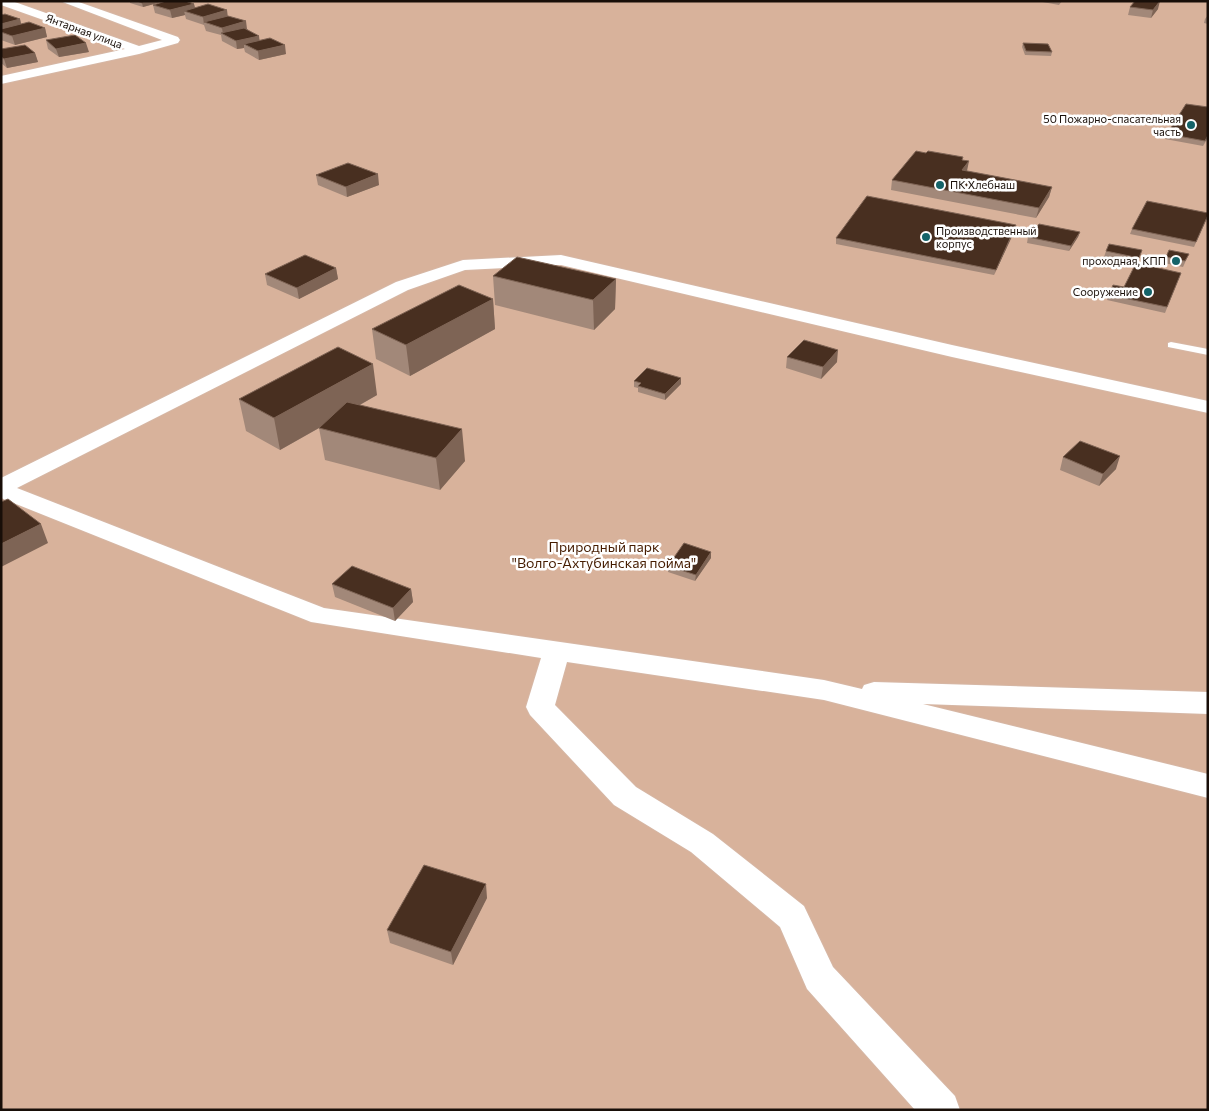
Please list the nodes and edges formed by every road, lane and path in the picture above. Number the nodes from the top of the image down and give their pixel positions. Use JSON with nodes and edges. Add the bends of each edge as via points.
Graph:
{"nodes":[{"id":1,"x":1,"y":1,"type":"edge"},
{"id":2,"x":65,"y":1,"type":"edge"},
{"id":3,"x":139,"y":50,"type":"junction"},
{"id":4,"x":1,"y":80,"type":"edge"},
{"id":5,"x":1171,"y":345,"type":"dead end"},
{"id":6,"x":1208,"y":352,"type":"edge"},
{"id":7,"x":1208,"y":407,"type":"edge"},
{"id":8,"x":1,"y":488,"type":"edge"},
{"id":9,"x":557,"y":651,"type":"junction"},
{"id":10,"x":824,"y":690,"type":"junction"},
{"id":11,"x":1208,"y":703,"type":"edge"},
{"id":12,"x":1208,"y":786,"type":"edge"},
{"id":13,"x":941,"y":1110,"type":"edge"}],
"edges":[{"from":1,"to":3,"type":"street","name":"Янтарная улица"},
{"from":2,"to":3,"type":"street","via":[[174,40]]},
{"from":3,"to":4,"type":"street"},
{"from":5,"to":6,"type":"lane"},
{"from":7,"to":8,"type":"street","via":[[561,260],[463,265],[402,286]]},
{"from":8,"to":9,"type":"street","via":[[320,616]]},
{"from":9,"to":10,"type":"street"},
{"from":9,"to":13,"type":"street","via":[[540,706],[625,796],[702,843],[792,917],[820,978]]},
{"from":10,"to":11,"type":"street"},
{"from":10,"to":12,"type":"street"}]}
